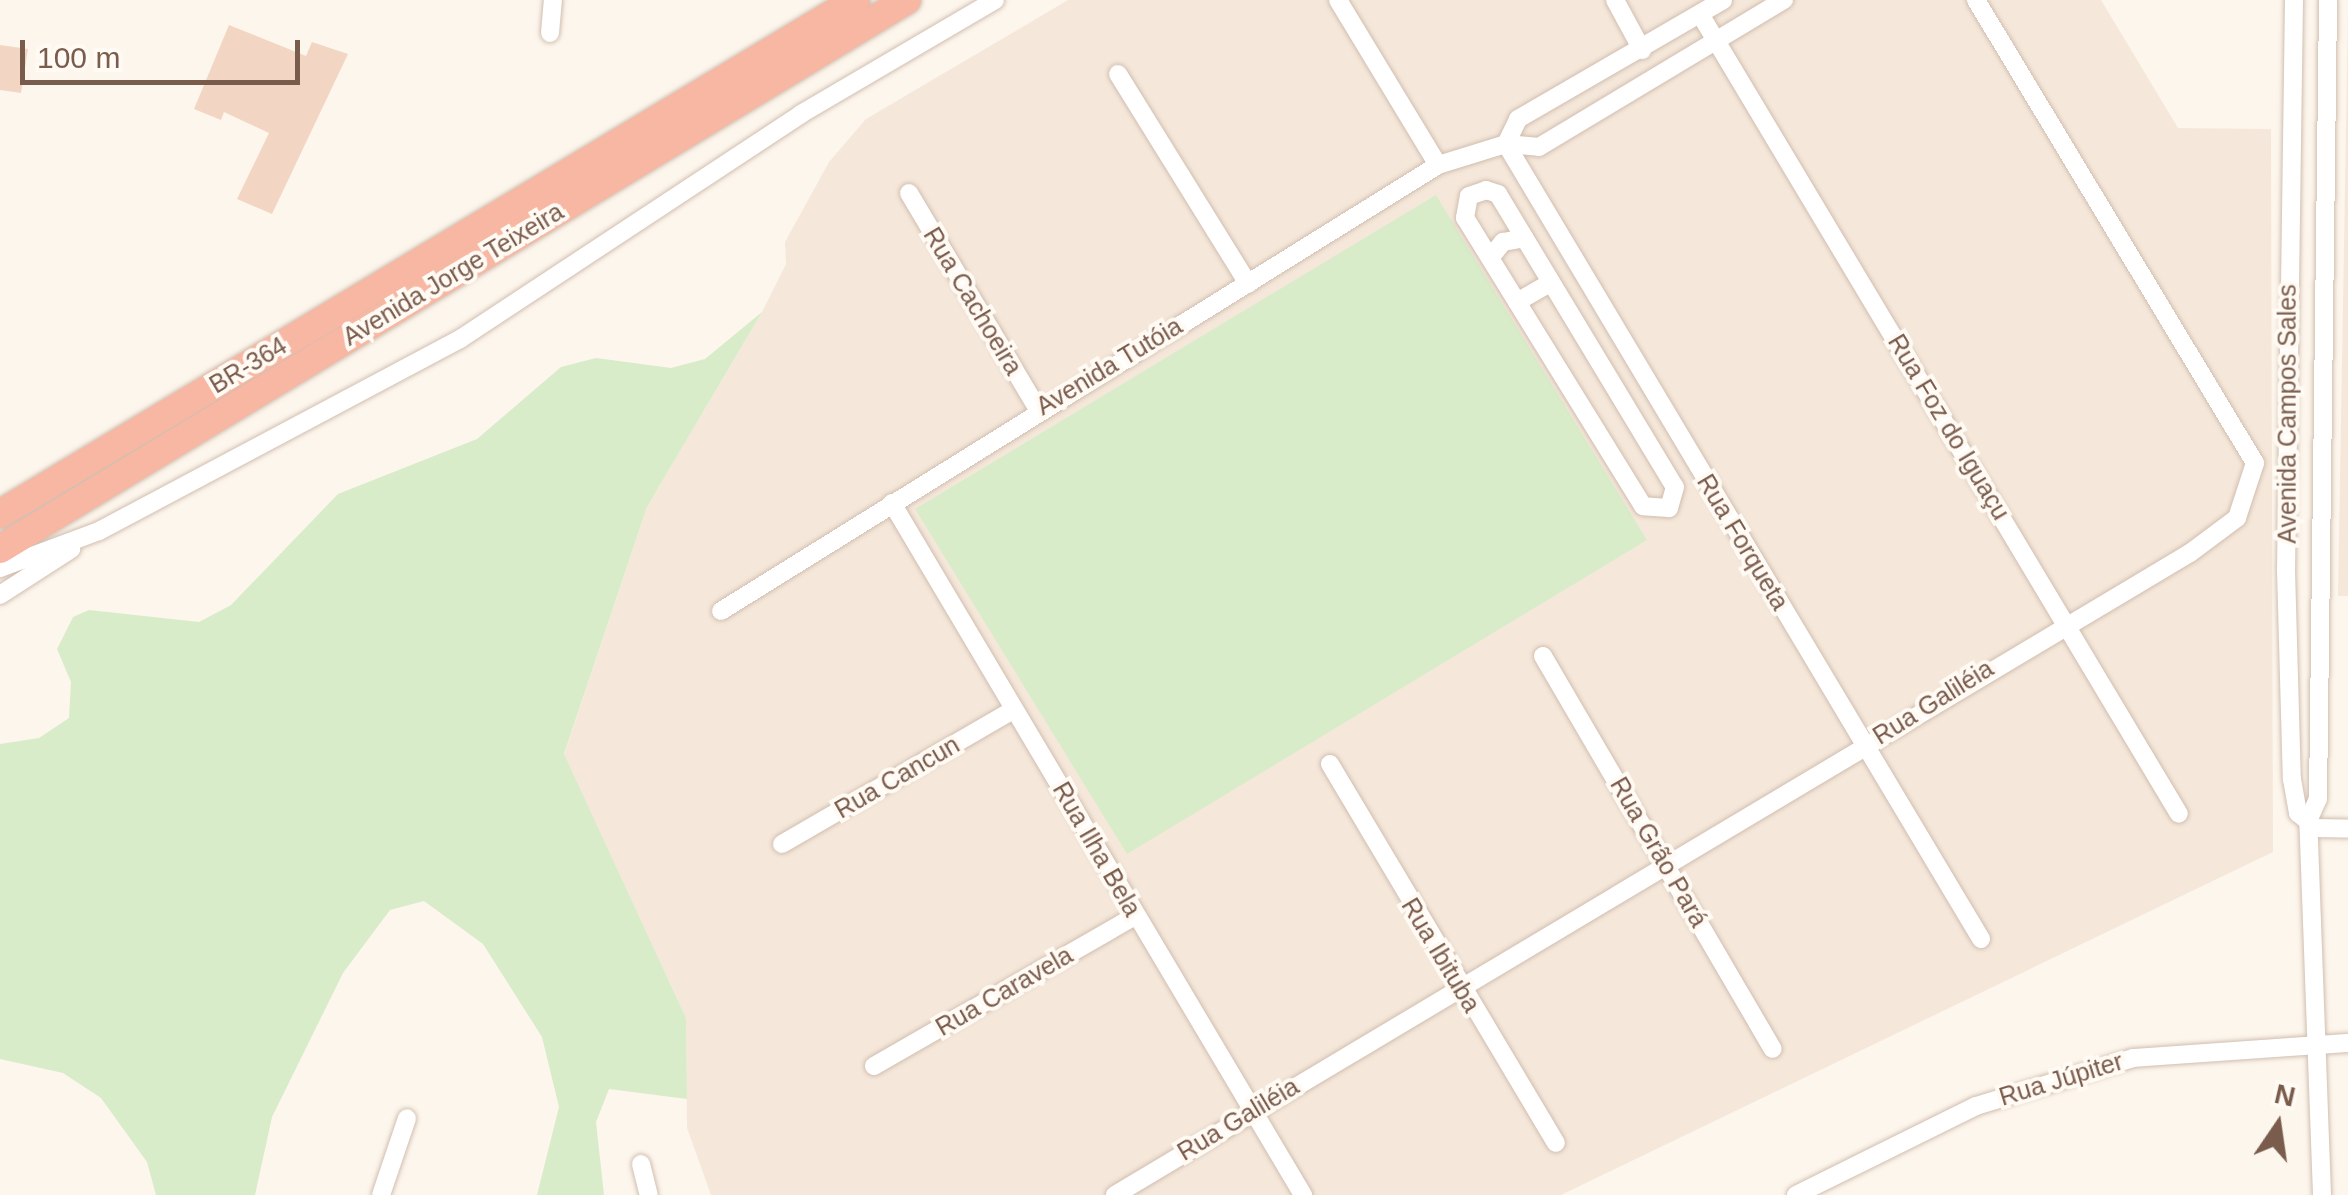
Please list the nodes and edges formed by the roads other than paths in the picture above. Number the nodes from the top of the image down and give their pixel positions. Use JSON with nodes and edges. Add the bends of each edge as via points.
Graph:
{"nodes":[{"id":1,"x":554,"y":0,"type":"edge"},
{"id":2,"x":856,"y":0,"type":"edge"},
{"id":3,"x":907,"y":0,"type":"edge"},
{"id":4,"x":996,"y":0,"type":"edge"},
{"id":5,"x":1338,"y":0,"type":"edge"},
{"id":6,"x":1614,"y":0,"type":"edge"},
{"id":7,"x":1723,"y":0,"type":"edge"},
{"id":8,"x":1784,"y":0,"type":"edge"},
{"id":9,"x":1976,"y":0,"type":"edge"},
{"id":10,"x":2294,"y":0,"type":"edge"},
{"id":11,"x":2328,"y":0,"type":"edge"},
{"id":12,"x":1700,"y":14,"type":"junction"},
{"id":13,"x":550,"y":33,"type":"dead end"},
{"id":14,"x":1716,"y":40,"type":"junction"},
{"id":15,"x":1642,"y":50,"type":"junction"},
{"id":16,"x":1118,"y":74,"type":"dead end"},
{"id":17,"x":1506,"y":144,"type":"junction"},
{"id":18,"x":1438,"y":165,"type":"junction"},
{"id":19,"x":909,"y":193,"type":"dead end"},
{"id":20,"x":1524,"y":238,"type":"junction"},
{"id":21,"x":1564,"y":246,"type":"junction"},
{"id":22,"x":1490,"y":258,"type":"junction"},
{"id":23,"x":1538,"y":260,"type":"junction"},
{"id":24,"x":1551,"y":282,"type":"junction"},
{"id":25,"x":1248,"y":284,"type":"junction"},
{"id":26,"x":1517,"y":302,"type":"junction"},
{"id":27,"x":1037,"y":408,"type":"junction"},
{"id":28,"x":892,"y":503,"type":"junction"},
{"id":29,"x":0,"y":514,"type":"edge"},
{"id":30,"x":2286,"y":515,"type":"junction"},
{"id":31,"x":2316,"y":516,"type":"junction"},
{"id":32,"x":99,"y":531,"type":"junction"},
{"id":33,"x":0,"y":549,"type":"edge"},
{"id":34,"x":0,"y":568,"type":"edge"},
{"id":35,"x":0,"y":596,"type":"edge"},
{"id":36,"x":721,"y":611,"type":"dead end"},
{"id":37,"x":2067,"y":620,"type":"junction"},
{"id":38,"x":1543,"y":656,"type":"dead end"},
{"id":39,"x":1013,"y":710,"type":"junction"},
{"id":40,"x":1863,"y":745,"type":"junction"},
{"id":41,"x":1330,"y":764,"type":"dead end"},
{"id":42,"x":2179,"y":814,"type":"dead end"},
{"id":43,"x":2308,"y":824,"type":"junction"},
{"id":44,"x":2348,"y":829,"type":"edge"},
{"id":45,"x":782,"y":844,"type":"dead end"},
{"id":46,"x":1666,"y":863,"type":"junction"},
{"id":47,"x":1135,"y":916,"type":"junction"},
{"id":48,"x":1980,"y":939,"type":"dead end"},
{"id":49,"x":1460,"y":989,"type":"junction"},
{"id":50,"x":2314,"y":1043,"type":"junction"},
{"id":51,"x":2348,"y":1043,"type":"edge"},
{"id":52,"x":1773,"y":1050,"type":"dead end"},
{"id":53,"x":874,"y":1066,"type":"dead end"},
{"id":54,"x":1250,"y":1110,"type":"junction"},
{"id":55,"x":407,"y":1118,"type":"dead end"},
{"id":56,"x":1556,"y":1143,"type":"dead end"},
{"id":57,"x":641,"y":1164,"type":"dead end"},
{"id":58,"x":381,"y":1195,"type":"edge"},
{"id":59,"x":649,"y":1195,"type":"edge"},
{"id":60,"x":1115,"y":1195,"type":"edge"},
{"id":61,"x":1303,"y":1195,"type":"edge"},
{"id":62,"x":1796,"y":1195,"type":"edge"},
{"id":63,"x":2322,"y":1195,"type":"edge"}],
"edges":[{"from":1,"to":13,"type":"street"},
{"from":2,"to":29,"type":"highway","name":"BR-364","number":"BR-364"},
{"from":3,"to":33,"type":"highway","name":"Avenida Jorge Teixeira","number":"BR-364"},
{"from":4,"to":32,"type":"street","via":[[801,114],[460,339]]},
{"from":5,"to":18,"type":"street"},
{"from":6,"to":15,"type":"street"},
{"from":7,"to":12,"type":"street"},
{"from":8,"to":14,"type":"street","name":"Avenida Tutóia"},
{"from":9,"to":37,"type":"street","name":"Rua Galiléia","via":[[2255,463],[2245,503],[2222,530]]},
{"from":10,"to":30,"type":"street","name":"Avenida Campos Sales"},
{"from":11,"to":31,"type":"street","name":"Avenida Campos Sales"},
{"from":12,"to":14,"type":"street","name":"Rua Foz do Iguaçu"},
{"from":12,"to":15,"type":"street"},
{"from":14,"to":17,"type":"street","name":"Avenida Tutóia","via":[[1538,147]]},
{"from":14,"to":37,"type":"street","name":"Rua Foz do Iguaçu"},
{"from":15,"to":17,"type":"street","via":[[1518,119]]},
{"from":16,"to":25,"type":"street"},
{"from":17,"to":18,"type":"street","name":"Avenida Tutóia"},
{"from":17,"to":21,"type":"street","name":"Rua Forqueta"},
{"from":18,"to":25,"type":"street","name":"Avenida Tutóia"},
{"from":19,"to":27,"type":"street","name":"Rua Cachoeira"},
{"from":20,"to":22,"type":"street","via":[[1503,242]]},
{"from":20,"to":22,"type":"street","via":[[1498,194],[1474,192],[1464,212]]},
{"from":20,"to":23,"type":"street"},
{"from":21,"to":23,"type":"street"},
{"from":21,"to":40,"type":"street","name":"Rua Forqueta"},
{"from":22,"to":26,"type":"street"},
{"from":23,"to":24,"type":"street"},
{"from":24,"to":26,"type":"street"},
{"from":24,"to":26,"type":"street","via":[[1676,487],[1669,508],[1643,506]]},
{"from":25,"to":27,"type":"street","name":"Avenida Tutóia"},
{"from":27,"to":28,"type":"street","name":"Avenida Tutóia"},
{"from":28,"to":36,"type":"street","name":"Avenida Tutóia"},
{"from":28,"to":39,"type":"street","name":"Rua Ilha Bela"},
{"from":30,"to":31,"type":"street"},
{"from":30,"to":43,"type":"street","name":"Avenida Campos Sales","via":[[2292,778],[2298,813]]},
{"from":31,"to":43,"type":"street","name":"Avenida Campos Sales","via":[[2318,799]]},
{"from":32,"to":34,"type":"street"},
{"from":32,"to":35,"type":"street"},
{"from":37,"to":40,"type":"street","name":"Rua Galiléia"},
{"from":37,"to":42,"type":"street","name":"Rua Foz do Iguaçu"},
{"from":38,"to":46,"type":"street","name":"Rua Grão Pará"},
{"from":39,"to":45,"type":"street","name":"Rua Cancun"},
{"from":39,"to":47,"type":"street","name":"Rua Ilha Bela"},
{"from":40,"to":46,"type":"street","name":"Rua Galiléia"},
{"from":40,"to":48,"type":"street","name":"Rua Forqueta"},
{"from":41,"to":49,"type":"street","name":"Rua Ibituba"},
{"from":43,"to":44,"type":"street"},
{"from":43,"to":50,"type":"street","name":"Avenida Campos Sales"},
{"from":46,"to":49,"type":"street","name":"Rua Galiléia"},
{"from":46,"to":52,"type":"street","name":"Rua Grão Pará"},
{"from":47,"to":53,"type":"street","name":"Rua Caravela"},
{"from":47,"to":54,"type":"street","name":"Rua Ilha Bela"},
{"from":49,"to":54,"type":"street","name":"Rua Galiléia"},
{"from":49,"to":56,"type":"street","name":"Rua Ibituba"},
{"from":50,"to":51,"type":"street","name":"Rua Júpiter"},
{"from":50,"to":62,"type":"street","name":"Rua Júpiter","via":[[2133,1058],[2027,1087]]},
{"from":50,"to":63,"type":"street","name":"Avenida Campos Sales"},
{"from":54,"to":60,"type":"street","name":"Rua Galiléia"},
{"from":54,"to":61,"type":"street","name":"Rua Ilha Bela"},
{"from":55,"to":58,"type":"street"},
{"from":57,"to":59,"type":"street"}]}
